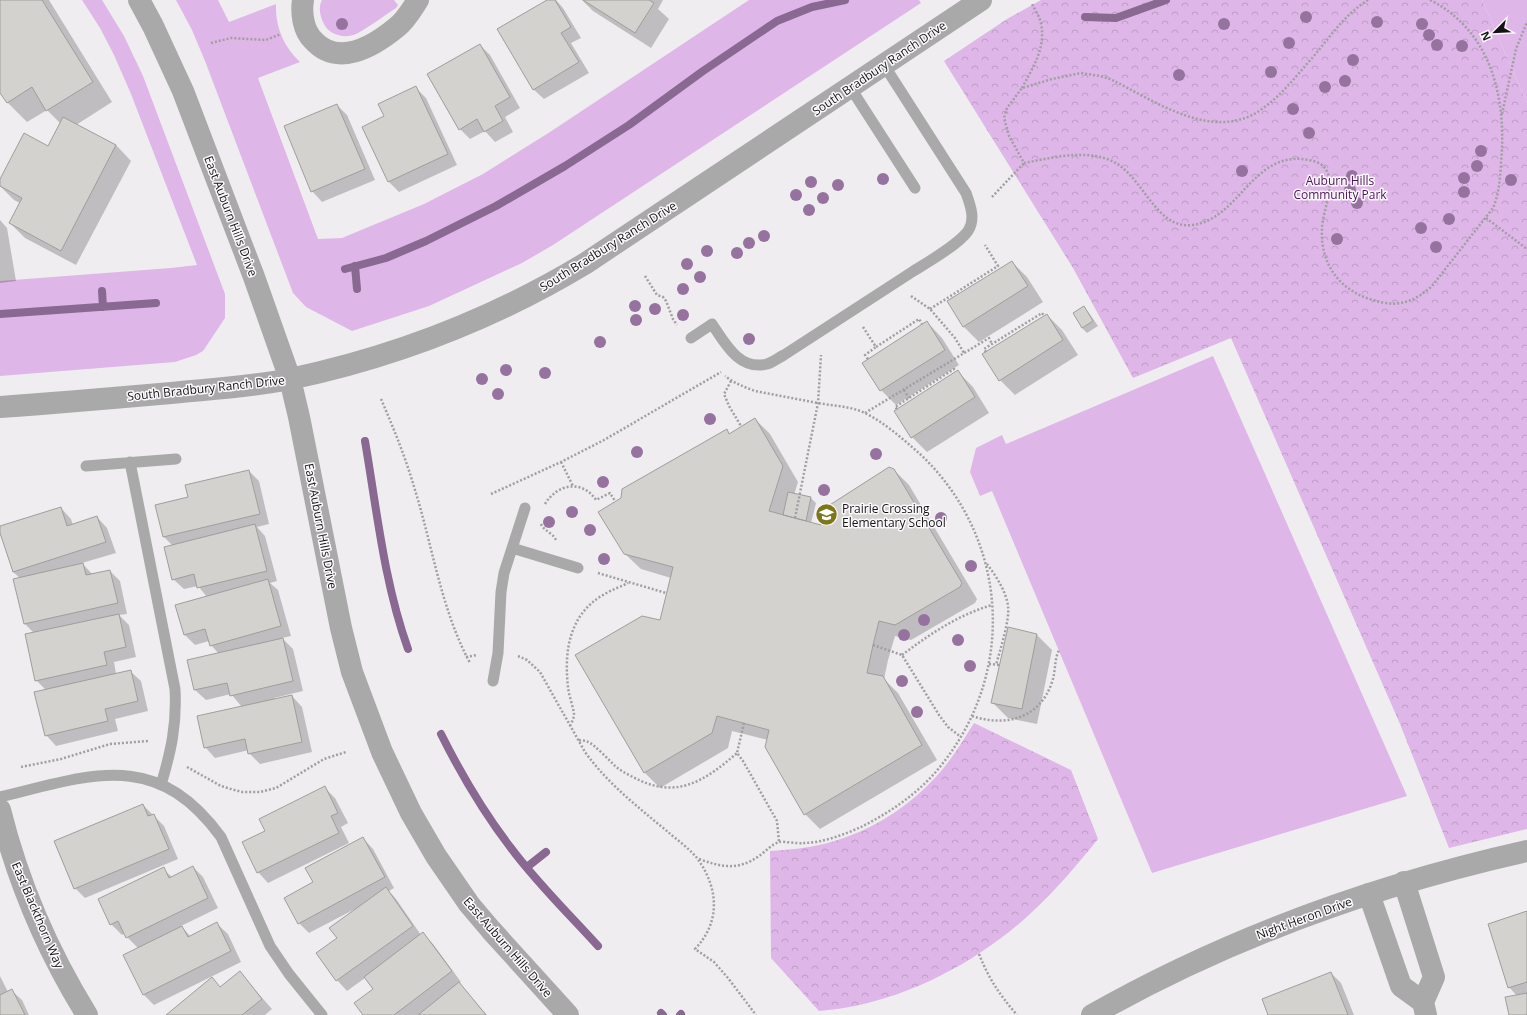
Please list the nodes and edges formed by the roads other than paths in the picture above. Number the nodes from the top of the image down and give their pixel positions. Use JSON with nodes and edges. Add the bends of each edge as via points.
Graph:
{"nodes":[{"id":1,"x":139,"y":0,"type":"edge"},
{"id":2,"x":304,"y":0,"type":"edge"},
{"id":3,"x":418,"y":0,"type":"edge"},
{"id":4,"x":981,"y":0,"type":"edge"},
{"id":5,"x":884,"y":64,"type":"junction"},
{"id":6,"x":850,"y":87,"type":"junction"},
{"id":7,"x":915,"y":188,"type":"dead end"},
{"id":8,"x":691,"y":338,"type":"dead end"},
{"id":9,"x":290,"y":379,"type":"junction"},
{"id":10,"x":0,"y":407,"type":"edge"},
{"id":11,"x":176,"y":459,"type":"dead end"},
{"id":12,"x":130,"y":462,"type":"junction"},
{"id":13,"x":86,"y":466,"type":"dead end"},
{"id":14,"x":524,"y":508,"type":"dead end"},
{"id":15,"x":512,"y":548,"type":"junction"},
{"id":16,"x":578,"y":568,"type":"road end"},
{"id":17,"x":493,"y":681,"type":"dead end"},
{"id":18,"x":161,"y":785,"type":"junction"},
{"id":19,"x":0,"y":797,"type":"edge"},
{"id":20,"x":0,"y":811,"type":"edge"},
{"id":21,"x":1527,"y":851,"type":"edge"},
{"id":22,"x":1404,"y":882,"type":"junction"},
{"id":23,"x":1369,"y":894,"type":"junction"},
{"id":24,"x":1424,"y":1008,"type":"edge"},
{"id":25,"x":87,"y":1015,"type":"edge"},
{"id":26,"x":322,"y":1015,"type":"edge"},
{"id":27,"x":568,"y":1015,"type":"edge"},
{"id":28,"x":1092,"y":1015,"type":"edge"}],
"edges":[{"from":1,"to":9,"type":"street","name":"East Auburn Hills Drive","via":[[183,91]]},
{"from":2,"to":3,"type":"street","via":[[304,24],[310,37],[324,49],[344,54],[367,47],[398,26]]},
{"from":4,"to":5,"type":"street","name":"South Bradbury Ranch Drive"},
{"from":5,"to":6,"type":"street","name":"South Bradbury Ranch Drive"},
{"from":5,"to":8,"type":"lane","via":[[966,193],[972,207],[969,230],[961,239],[922,266],[768,364],[755,366],[744,362],[733,354],[712,324]]},
{"from":6,"to":7,"type":"lane"},
{"from":6,"to":9,"type":"street","name":"South Bradbury Ranch Drive","via":[[597,256],[529,295],[419,343]]},
{"from":9,"to":10,"type":"street","name":"South Bradbury Ranch Drive","via":[[246,386]]},
{"from":9,"to":27,"type":"street","name":"East Auburn Hills Drive","via":[[341,628],[352,672],[382,752],[411,813],[461,893]]},
{"from":11,"to":12,"type":"lane"},
{"from":12,"to":13,"type":"lane"},
{"from":12,"to":18,"type":"lane","via":[[175,689],[174,734]]},
{"from":14,"to":15,"type":"lane"},
{"from":15,"to":16,"type":"lane"},
{"from":15,"to":17,"type":"lane","via":[[501,592],[498,653]]},
{"from":18,"to":19,"type":"lane","via":[[132,776],[103,775],[76,778]]},
{"from":18,"to":26,"type":"lane","via":[[192,803],[221,837],[270,946]]},
{"from":20,"to":25,"type":"street","name":"East Blackthorn Way","via":[[44,934]]},
{"from":21,"to":22,"type":"street","name":"Night Heron Drive"},
{"from":22,"to":23,"type":"street","name":"Night Heron Drive"},
{"from":22,"to":24,"type":"street","via":[[1434,977]]},
{"from":23,"to":24,"type":"street","via":[[1401,986]]},
{"from":23,"to":28,"type":"street","name":"Night Heron Drive","via":[[1286,923],[1220,950]]}]}
